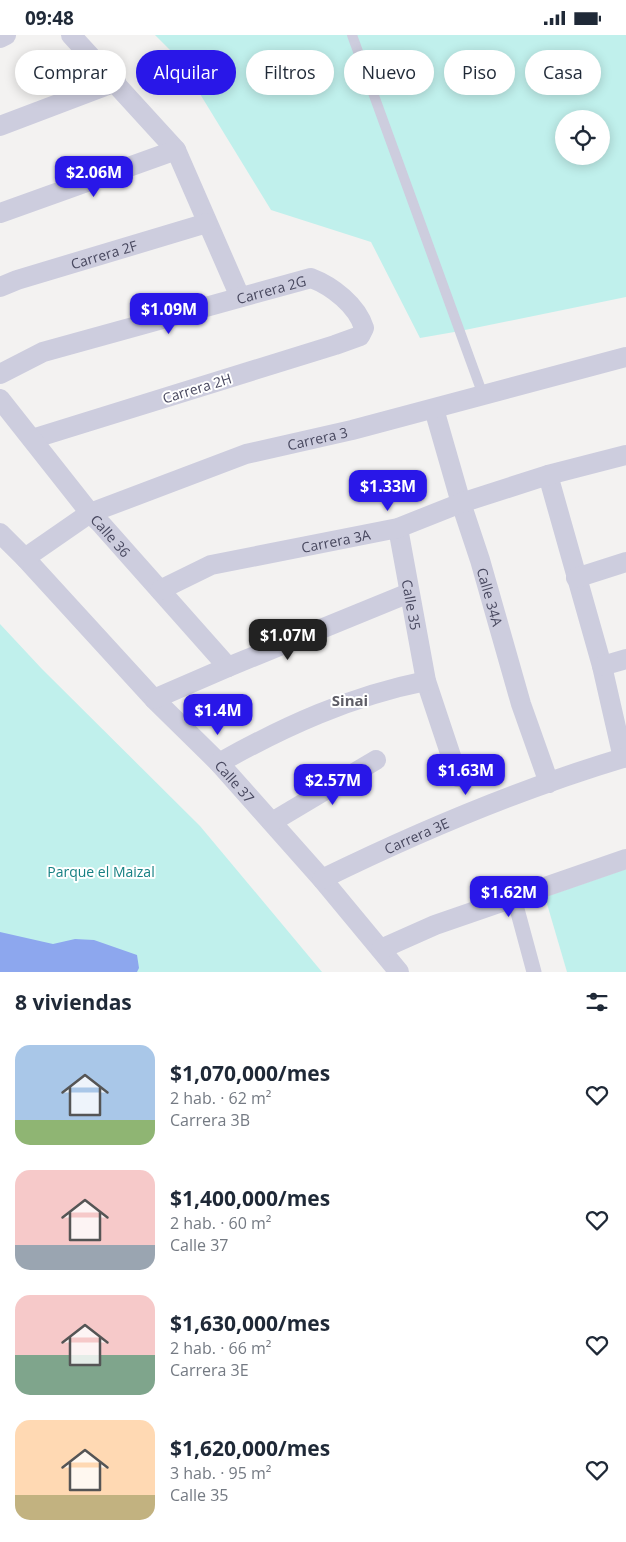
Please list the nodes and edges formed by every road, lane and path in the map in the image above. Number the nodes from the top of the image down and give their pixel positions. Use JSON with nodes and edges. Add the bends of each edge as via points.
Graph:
{"nodes":[{"id":1,"x":6,"y":35,"type":"edge"},
{"id":2,"x":71,"y":35,"type":"edge"},
{"id":3,"x":352,"y":35,"type":"edge"},
{"id":4,"x":0,"y":38,"type":"edge"},
{"id":5,"x":85,"y":50,"type":"edge"},
{"id":6,"x":126,"y":93,"type":"edge"},
{"id":7,"x":82,"y":95,"type":"edge"},
{"id":8,"x":0,"y":126,"type":"edge"},
{"id":9,"x":176,"y":150,"type":"junction"},
{"id":10,"x":0,"y":213,"type":"edge"},
{"id":11,"x":208,"y":223,"type":"junction"},
{"id":12,"x":0,"y":287,"type":"edge"},
{"id":13,"x":240,"y":297,"type":"junction"},
{"id":14,"x":360,"y":335,"type":"joint"},
{"id":15,"x":626,"y":357,"type":"edge"},
{"id":16,"x":0,"y":374,"type":"edge"},
{"id":17,"x":483,"y":395,"type":"junction"},
{"id":18,"x":0,"y":399,"type":"edge"},
{"id":19,"x":434,"y":409,"type":"junction"},
{"id":20,"x":32,"y":439,"type":"junction"},
{"id":21,"x":626,"y":455,"type":"edge"},
{"id":22,"x":548,"y":475,"type":"junction"},
{"id":23,"x":461,"y":503,"type":"junction"},
{"id":24,"x":90,"y":513,"type":"junction"},
{"id":25,"x":398,"y":528,"type":"junction"},
{"id":26,"x":0,"y":533,"type":"edge"},
{"id":27,"x":24,"y":558,"type":"junction"},
{"id":28,"x":626,"y":562,"type":"edge"},
{"id":29,"x":576,"y":578,"type":"junction"},
{"id":30,"x":160,"y":590,"type":"junction"},
{"id":31,"x":409,"y":593,"type":"junction"},
{"id":32,"x":626,"y":659,"type":"edge"},
{"id":33,"x":602,"y":666,"type":"junction"},
{"id":34,"x":228,"y":667,"type":"junction"},
{"id":35,"x":426,"y":681,"type":"junction"},
{"id":36,"x":154,"y":699,"type":"junction"},
{"id":37,"x":624,"y":758,"type":"edge"},
{"id":38,"x":376,"y":760,"type":"dead end"},
{"id":39,"x":219,"y":763,"type":"junction"},
{"id":40,"x":458,"y":777,"type":"dead end"},
{"id":41,"x":549,"y":783,"type":"junction"},
{"id":42,"x":272,"y":822,"type":"junction"},
{"id":43,"x":626,"y":859,"type":"edge"},
{"id":44,"x":322,"y":879,"type":"junction"},
{"id":45,"x":514,"y":897,"type":"junction"},
{"id":46,"x":381,"y":949,"type":"junction"},
{"id":47,"x":399,"y":972,"type":"edge"},
{"id":48,"x":534,"y":972,"type":"edge"}],
"edges":[{"from":1,"to":4,"type":"street"},
{"from":2,"to":5,"type":"street"},
{"from":3,"to":17,"type":"lane"},
{"from":6,"to":9,"type":"street"},
{"from":7,"to":8,"type":"street"},
{"from":9,"to":10,"type":"street"},
{"from":9,"to":11,"type":"street"},
{"from":11,"to":12,"type":"street","name":"Carrera 2F"},
{"from":11,"to":13,"type":"street"},
{"from":13,"to":14,"type":"street","name":"Carrera 2G","via":[[311,278],[340,294],[362,321],[364,328]]},
{"from":13,"to":16,"type":"street","name":"Carrera 2G","via":[[43,352]]},
{"from":14,"to":20,"type":"street","name":"Carrera 2H"},
{"from":15,"to":17,"type":"street","name":"Carrera 3"},
{"from":17,"to":19,"type":"street","name":"Carrera 3"},
{"from":18,"to":20,"type":"street","name":"Calle 36"},
{"from":19,"to":23,"type":"street","name":"Calle 34A"},
{"from":19,"to":24,"type":"street","name":"Carrera 3","via":[[246,454]]},
{"from":20,"to":24,"type":"street","name":"Calle 36"},
{"from":21,"to":22,"type":"street","name":"Carrera 3A"},
{"from":22,"to":23,"type":"street","name":"Carrera 3A"},
{"from":22,"to":29,"type":"street"},
{"from":23,"to":25,"type":"street","name":"Carrera 3A"},
{"from":23,"to":41,"type":"street","name":"Calle 34A","via":[[521,704]]},
{"from":24,"to":27,"type":"street","name":"Carrera 3"},
{"from":24,"to":30,"type":"street","name":"Calle 36"},
{"from":25,"to":30,"type":"street","name":"Carrera 3A","via":[[211,565]]},
{"from":25,"to":31,"type":"street","name":"Calle 35"},
{"from":26,"to":27,"type":"street","name":"Calle 37"},
{"from":27,"to":36,"type":"street","name":"Calle 37"},
{"from":28,"to":29,"type":"street"},
{"from":29,"to":33,"type":"street"},
{"from":30,"to":34,"type":"street","name":"Calle 36"},
{"from":31,"to":34,"type":"street"},
{"from":31,"to":35,"type":"street","name":"Calle 35"},
{"from":32,"to":33,"type":"street"},
{"from":33,"to":37,"type":"street"},
{"from":34,"to":36,"type":"street"},
{"from":35,"to":39,"type":"street","via":[[334,707],[266,737]]},
{"from":35,"to":40,"type":"street","name":"Calle 35"},
{"from":36,"to":39,"type":"street","name":"Calle 37"},
{"from":37,"to":41,"type":"street","name":"Carrera 3E"},
{"from":38,"to":42,"type":"street"},
{"from":39,"to":42,"type":"street","name":"Calle 37"},
{"from":41,"to":44,"type":"street","name":"Carrera 3E","via":[[426,831]]},
{"from":42,"to":44,"type":"street","name":"Calle 37"},
{"from":43,"to":45,"type":"street"},
{"from":44,"to":46,"type":"street","name":"Calle 37"},
{"from":45,"to":46,"type":"street","via":[[435,925]]},
{"from":45,"to":48,"type":"street"},
{"from":46,"to":47,"type":"street","name":"Calle 37"}]}
